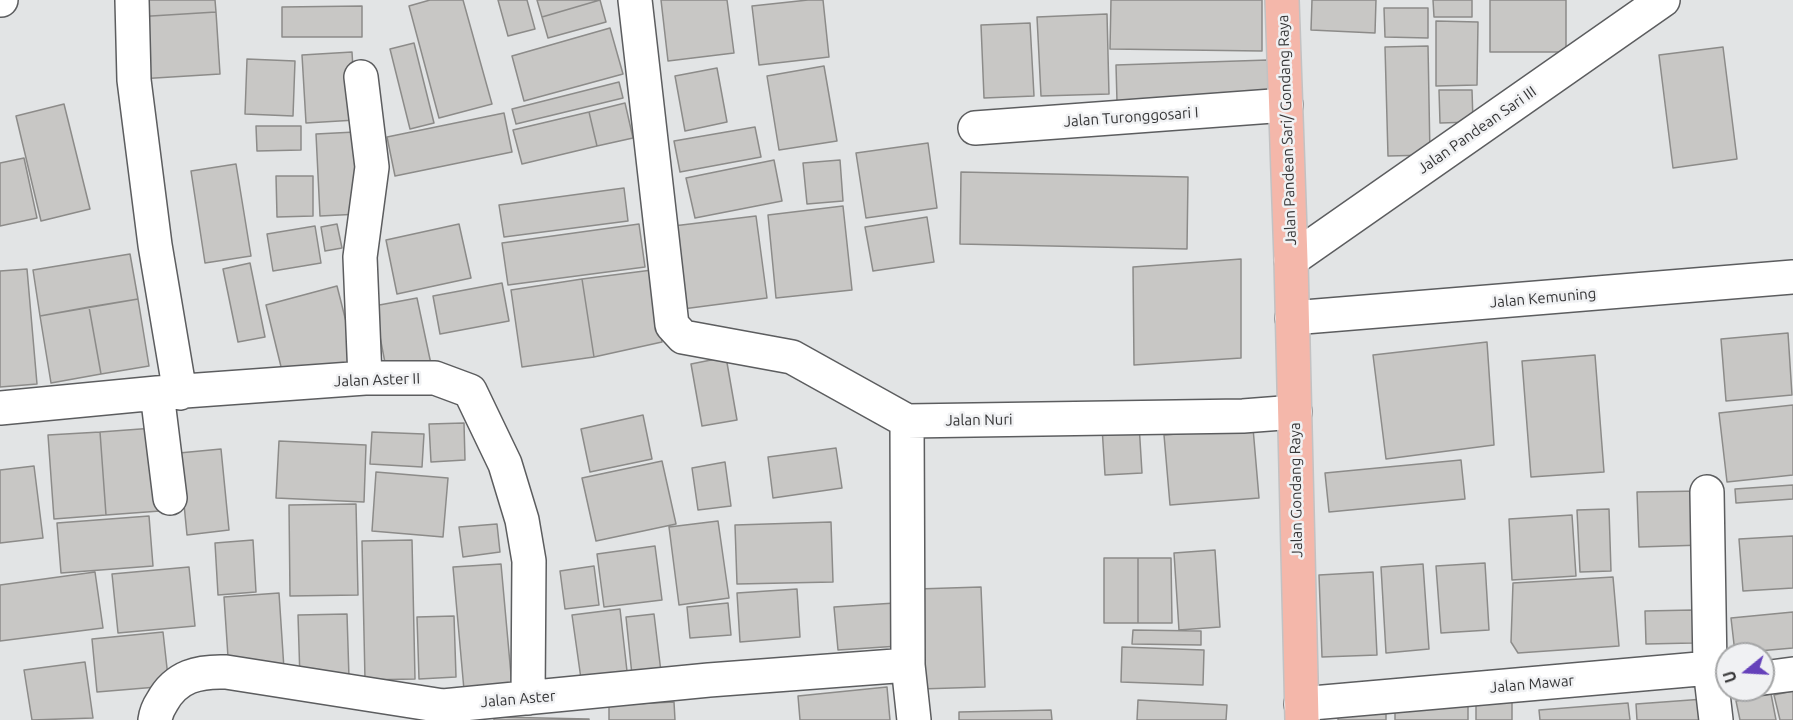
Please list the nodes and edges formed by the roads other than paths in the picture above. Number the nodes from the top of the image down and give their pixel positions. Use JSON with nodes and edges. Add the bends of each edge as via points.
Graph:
{"nodes":[{"id":1,"x":132,"y":0,"type":"edge"},
{"id":2,"x":635,"y":0,"type":"edge"},
{"id":3,"x":1282,"y":0,"type":"edge"},
{"id":4,"x":1663,"y":0,"type":"edge"},
{"id":5,"x":361,"y":77,"type":"dead end"},
{"id":6,"x":1286,"y":105,"type":"junction"},
{"id":7,"x":975,"y":128,"type":"dead end"},
{"id":8,"x":1291,"y":260,"type":"junction"},
{"id":9,"x":1793,"y":277,"type":"edge"},
{"id":10,"x":1292,"y":318,"type":"junction"},
{"id":11,"x":365,"y":378,"type":"junction"},
{"id":12,"x":168,"y":393,"type":"junction"},
{"id":13,"x":0,"y":408,"type":"edge"},
{"id":14,"x":1295,"y":412,"type":"junction"},
{"id":15,"x":907,"y":421,"type":"junction"},
{"id":16,"x":1707,"y":492,"type":"dead end"},
{"id":17,"x":170,"y":498,"type":"dead end"},
{"id":18,"x":1715,"y":658,"type":"edge"},
{"id":19,"x":908,"y":665,"type":"junction"},
{"id":20,"x":1793,"y":674,"type":"edge"},
{"id":21,"x":1775,"y":676,"type":"edge"},
{"id":22,"x":1715,"y":679,"type":"edge"},
{"id":23,"x":528,"y":698,"type":"junction"},
{"id":24,"x":1716,"y":702,"type":"edge"},
{"id":25,"x":1302,"y":712,"type":"edge"},
{"id":26,"x":443,"y":713,"type":"edge"},
{"id":27,"x":155,"y":720,"type":"edge"},
{"id":28,"x":914,"y":720,"type":"edge"},
{"id":29,"x":1716,"y":720,"type":"edge"}],
"edges":[{"from":1,"to":12,"type":"street","via":[[134,80],[155,245]]},
{"from":2,"to":15,"type":"street","via":[[672,325],[683,337],[792,357]]},
{"from":3,"to":6,"type":"main road","name":"Jalan Pandean Sari/ Gondang Raya"},
{"from":4,"to":8,"type":"street","name":"Jalan Pandean Sari III"},
{"from":5,"to":11,"type":"street","via":[[372,167],[360,257]]},
{"from":6,"to":7,"type":"street","name":"Jalan Turonggosari I"},
{"from":6,"to":8,"type":"main road","name":"Jalan Pandean Sari/ Gondang Raya"},
{"from":8,"to":10,"type":"main road","name":"Jalan Gondang Raya"},
{"from":9,"to":10,"type":"street","name":"Jalan Kemuning"},
{"from":10,"to":14,"type":"main road","name":"Jalan Gondang Raya"},
{"from":11,"to":12,"type":"street","name":"Jalan Aster II"},
{"from":11,"to":23,"type":"street","name":"Jalan Aster II","via":[[435,378],[470,391],[505,464],[522,520],[529,561]]},
{"from":12,"to":13,"type":"street","name":"Jalan Aster II"},
{"from":12,"to":17,"type":"street"},
{"from":14,"to":15,"type":"street","name":"Jalan Nuri"},
{"from":14,"to":25,"type":"main road","name":"Jalan Gondang Raya"},
{"from":15,"to":19,"type":"street"},
{"from":16,"to":18,"type":"street"},
{"from":19,"to":23,"type":"street","name":"Jalan Aster"},
{"from":19,"to":28,"type":"street"},
{"from":20,"to":21,"type":"street"},
{"from":22,"to":25,"type":"street","name":"Jalan Mawar"},
{"from":23,"to":26,"type":"street","name":"Jalan Aster"},
{"from":24,"to":29,"type":"street"},
{"from":26,"to":27,"type":"street","name":"Jalan Aster","via":[[226,672],[206,672],[174,685]]}]}
